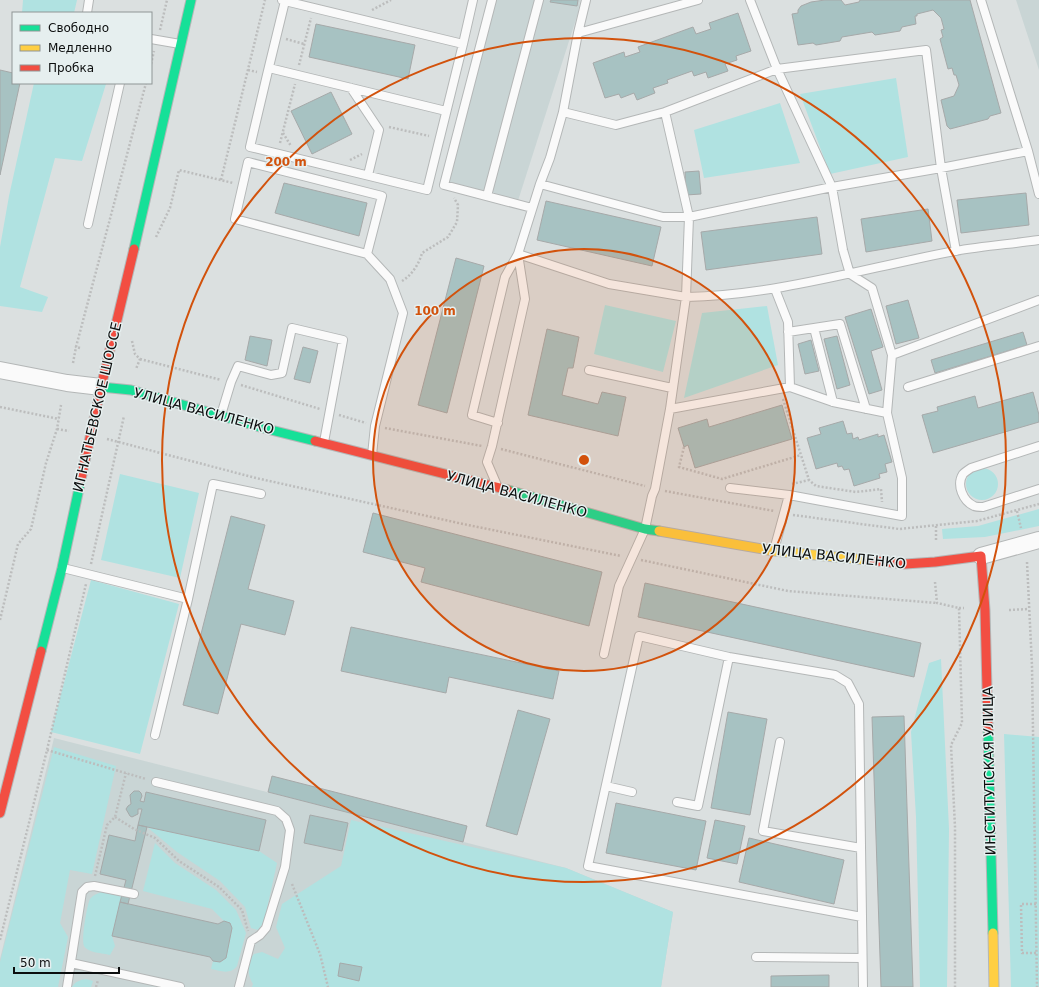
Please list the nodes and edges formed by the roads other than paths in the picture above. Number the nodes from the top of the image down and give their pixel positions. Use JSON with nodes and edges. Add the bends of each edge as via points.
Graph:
{"nodes":[{"id":1,"x":89,"y":0,"type":"edge"},
{"id":2,"x":191,"y":0,"type":"edge"},
{"id":3,"x":284,"y":0,"type":"edge"},
{"id":4,"x":473,"y":0,"type":"edge"},
{"id":5,"x":492,"y":0,"type":"edge"},
{"id":6,"x":539,"y":0,"type":"edge"},
{"id":7,"x":586,"y":0,"type":"edge"},
{"id":8,"x":698,"y":0,"type":"edge"},
{"id":9,"x":750,"y":0,"type":"edge"},
{"id":10,"x":981,"y":0,"type":"edge"},
{"id":11,"x":87,"y":12,"type":"edge"},
{"id":12,"x":578,"y":33,"type":"junction"},
{"id":13,"x":152,"y":39,"type":"edge"},
{"id":14,"x":180,"y":44,"type":"junction"},
{"id":15,"x":463,"y":44,"type":"junction"},
{"id":16,"x":269,"y":68,"type":"junction"},
{"id":17,"x":776,"y":69,"type":"junction"},
{"id":18,"x":120,"y":84,"type":"edge"},
{"id":19,"x":351,"y":88,"type":"junction"},
{"id":20,"x":446,"y":111,"type":"junction"},
{"id":21,"x":563,"y":112,"type":"junction"},
{"id":22,"x":665,"y":112,"type":"junction"},
{"id":23,"x":1028,"y":151,"type":"junction"},
{"id":24,"x":941,"y":168,"type":"junction"},
{"id":25,"x":368,"y":176,"type":"junction"},
{"id":26,"x":540,"y":184,"type":"junction"},
{"id":27,"x":832,"y":187,"type":"junction"},
{"id":28,"x":1039,"y":194,"type":"edge"},
{"id":29,"x":487,"y":196,"type":"junction"},
{"id":30,"x":532,"y":208,"type":"junction"},
{"id":31,"x":689,"y":217,"type":"junction"},
{"id":32,"x":88,"y":224,"type":"dead end"},
{"id":33,"x":1039,"y":240,"type":"edge"},
{"id":34,"x":956,"y":251,"type":"junction"},
{"id":35,"x":367,"y":254,"type":"junction"},
{"id":36,"x":518,"y":254,"type":"junction"},
{"id":37,"x":850,"y":274,"type":"junction"},
{"id":38,"x":775,"y":289,"type":"junction"},
{"id":39,"x":686,"y":297,"type":"junction"},
{"id":40,"x":1039,"y":300,"type":"edge"},
{"id":41,"x":814,"y":328,"type":"junction"},
{"id":42,"x":788,"y":332,"type":"junction"},
{"id":43,"x":1039,"y":346,"type":"edge"},
{"id":44,"x":892,"y":355,"type":"junction"},
{"id":45,"x":0,"y":370,"type":"edge"},
{"id":46,"x":590,"y":370,"type":"dead end"},
{"id":47,"x":101,"y":387,"type":"junction"},
{"id":48,"x":790,"y":387,"type":"junction"},
{"id":49,"x":908,"y":387,"type":"dead end"},
{"id":50,"x":672,"y":388,"type":"junction"},
{"id":51,"x":833,"y":402,"type":"junction"},
{"id":52,"x":670,"y":409,"type":"junction"},
{"id":53,"x":866,"y":409,"type":"junction"},
{"id":54,"x":887,"y":413,"type":"junction"},
{"id":55,"x":221,"y":416,"type":"junction"},
{"id":56,"x":498,"y":423,"type":"junction"},
{"id":57,"x":324,"y":443,"type":"junction"},
{"id":58,"x":1039,"y":446,"type":"edge"},
{"id":59,"x":372,"y":456,"type":"junction"},
{"id":60,"x":498,"y":487,"type":"junction"},
{"id":61,"x":730,"y":488,"type":"dead end"},
{"id":62,"x":1039,"y":489,"type":"edge"},
{"id":63,"x":261,"y":494,"type":"dead end"},
{"id":64,"x":789,"y":495,"type":"junction"},
{"id":65,"x":645,"y":529,"type":"junction"},
{"id":66,"x":1039,"y":540,"type":"edge"},
{"id":67,"x":774,"y":551,"type":"junction"},
{"id":68,"x":981,"y":556,"type":"junction"},
{"id":69,"x":62,"y":568,"type":"junction"},
{"id":70,"x":188,"y":599,"type":"junction"},
{"id":71,"x":604,"y":654,"type":"dead end"},
{"id":72,"x":729,"y":656,"type":"junction"},
{"id":73,"x":155,"y":735,"type":"dead end"},
{"id":74,"x":780,"y":742,"type":"dead end"},
{"id":75,"x":156,"y":782,"type":"road end"},
{"id":76,"x":606,"y":786,"type":"junction"},
{"id":77,"x":632,"y":792,"type":"dead end"},
{"id":78,"x":677,"y":802,"type":"dead end"},
{"id":79,"x":0,"y":813,"type":"edge"},
{"id":80,"x":861,"y":848,"type":"junction"},
{"id":81,"x":134,"y":894,"type":"dead end"},
{"id":82,"x":862,"y":917,"type":"junction"},
{"id":83,"x":756,"y":957,"type":"dead end"},
{"id":84,"x":862,"y":958,"type":"junction"},
{"id":85,"x":70,"y":963,"type":"junction"},
{"id":86,"x":66,"y":987,"type":"edge"},
{"id":87,"x":180,"y":987,"type":"edge"},
{"id":88,"x":239,"y":987,"type":"edge"},
{"id":89,"x":863,"y":987,"type":"edge"},
{"id":90,"x":994,"y":987,"type":"edge"}],
"edges":[{"from":1,"to":11,"type":"lane"},
{"from":2,"to":14,"type":"main road","name":"ИГНАТЬЕВСКОЕ ШОССЕ"},
{"from":3,"to":15,"type":"lane"},
{"from":3,"to":16,"type":"lane"},
{"from":4,"to":15,"type":"lane"},
{"from":5,"to":29,"type":"lane","via":[[444,185]]},
{"from":6,"to":29,"type":"lane"},
{"from":7,"to":12,"type":"lane"},
{"from":8,"to":12,"type":"lane"},
{"from":9,"to":17,"type":"lane"},
{"from":10,"to":23,"type":"lane"},
{"from":12,"to":21,"type":"lane"},
{"from":13,"to":14,"type":"lane"},
{"from":14,"to":47,"type":"main road","name":"ИГНАТЬЕВСКОЕ ШОССЕ"},
{"from":15,"to":20,"type":"lane"},
{"from":16,"to":19,"type":"lane"},
{"from":16,"to":25,"type":"lane","via":[[250,147]]},
{"from":17,"to":22,"type":"lane"},
{"from":17,"to":24,"type":"lane","via":[[926,50]]},
{"from":17,"to":27,"type":"lane"},
{"from":18,"to":32,"type":"lane"},
{"from":19,"to":20,"type":"lane"},
{"from":19,"to":25,"type":"lane","via":[[379,130]]},
{"from":20,"to":25,"type":"lane","via":[[427,190]]},
{"from":21,"to":22,"type":"lane","via":[[616,126]]},
{"from":21,"to":26,"type":"lane"},
{"from":22,"to":31,"type":"lane"},
{"from":23,"to":24,"type":"lane"},
{"from":23,"to":28,"type":"lane"},
{"from":24,"to":27,"type":"lane"},
{"from":24,"to":34,"type":"lane"},
{"from":26,"to":30,"type":"lane"},
{"from":26,"to":31,"type":"lane","via":[[663,217]]},
{"from":27,"to":31,"type":"lane"},
{"from":27,"to":37,"type":"lane"},
{"from":29,"to":30,"type":"lane"},
{"from":30,"to":36,"type":"lane"},
{"from":31,"to":39,"type":"lane"},
{"from":33,"to":34,"type":"lane"},
{"from":34,"to":37,"type":"lane"},
{"from":35,"to":35,"type":"lane","via":[[235,219],[248,162],[382,196]]},
{"from":35,"to":59,"type":"lane","via":[[390,279],[403,313],[375,426]]},
{"from":36,"to":39,"type":"lane","via":[[609,284]]},
{"from":36,"to":56,"type":"lane","via":[[526,300]]},
{"from":36,"to":56,"type":"lane","via":[[505,277],[472,416]]},
{"from":37,"to":38,"type":"lane"},
{"from":37,"to":44,"type":"lane","via":[[872,288]]},
{"from":38,"to":39,"type":"lane","via":[[710,297]]},
{"from":38,"to":42,"type":"lane","via":[[788,322]]},
{"from":39,"to":50,"type":"lane"},
{"from":40,"to":44,"type":"lane"},
{"from":41,"to":42,"type":"lane"},
{"from":41,"to":51,"type":"lane"},
{"from":41,"to":53,"type":"lane","via":[[840,324]]},
{"from":42,"to":48,"type":"lane"},
{"from":43,"to":49,"type":"lane"},
{"from":44,"to":54,"type":"lane"},
{"from":45,"to":47,"type":"street","name":"УЛИЦА ВАСИЛЕНКО"},
{"from":46,"to":50,"type":"lane"},
{"from":47,"to":55,"type":"main road","name":"УЛИЦА ВАСИЛЕНКО","via":[[131,390]]},
{"from":47,"to":69,"type":"main road","name":"ИГНАТЬЕВСКОЕ ШОССЕ"},
{"from":48,"to":51,"type":"lane"},
{"from":48,"to":52,"type":"lane"},
{"from":50,"to":52,"type":"lane"},
{"from":51,"to":53,"type":"lane"},
{"from":52,"to":65,"type":"lane"},
{"from":53,"to":54,"type":"lane"},
{"from":54,"to":64,"type":"lane","via":[[902,478],[902,516]]},
{"from":55,"to":57,"type":"main road","name":"УЛИЦА ВАСИЛЕНКО"},
{"from":55,"to":57,"type":"lane","via":[[238,366],[271,375],[282,373],[292,328],[343,340]]},
{"from":56,"to":60,"type":"lane","via":[[487,462]]},
{"from":57,"to":59,"type":"main road","name":"УЛИЦА ВАСИЛЕНКО"},
{"from":58,"to":62,"type":"lane","via":[[971,468],[963,475],[960,484],[967,501],[974,506],[983,507]]},
{"from":59,"to":60,"type":"main road","name":"УЛИЦА ВАСИЛЕНКО"},
{"from":60,"to":65,"type":"main road","name":"УЛИЦА ВАСИЛЕНКО"},
{"from":61,"to":64,"type":"lane"},
{"from":63,"to":70,"type":"lane","via":[[213,484]]},
{"from":64,"to":67,"type":"lane"},
{"from":65,"to":67,"type":"main road","name":"УЛИЦА ВАСИЛЕНКО"},
{"from":65,"to":71,"type":"lane","via":[[619,586]]},
{"from":66,"to":68,"type":"street","name":"УЛИЦА ВАСИЛЕНКО"},
{"from":67,"to":68,"type":"main road","name":"УЛИЦА ВАСИЛЕНКО","via":[[905,564]]},
{"from":68,"to":90,"type":"main road","name":"ИНСТИТУТСКАЯ УЛИЦА","via":[[985,610]]},
{"from":69,"to":70,"type":"lane"},
{"from":69,"to":79,"type":"main road","name":"ИГНАТЬЕВСКОЕ ШОССЕ"},
{"from":70,"to":73,"type":"lane"},
{"from":72,"to":76,"type":"lane","via":[[638,636]]},
{"from":72,"to":78,"type":"lane","via":[[698,806]]},
{"from":72,"to":80,"type":"lane","via":[[835,675],[848,683],[859,704]]},
{"from":74,"to":80,"type":"lane","via":[[763,831]]},
{"from":75,"to":88,"type":"lane","via":[[277,811],[286,819],[290,830],[285,867],[266,928],[251,941]]},
{"from":76,"to":77,"type":"lane"},
{"from":76,"to":82,"type":"lane","via":[[588,866]]},
{"from":80,"to":82,"type":"lane"},
{"from":81,"to":85,"type":"lane","via":[[94,886],[87,887],[82,892]]},
{"from":82,"to":84,"type":"lane"},
{"from":83,"to":84,"type":"lane"},
{"from":84,"to":89,"type":"lane"},
{"from":85,"to":86,"type":"lane"},
{"from":85,"to":87,"type":"lane"}]}
